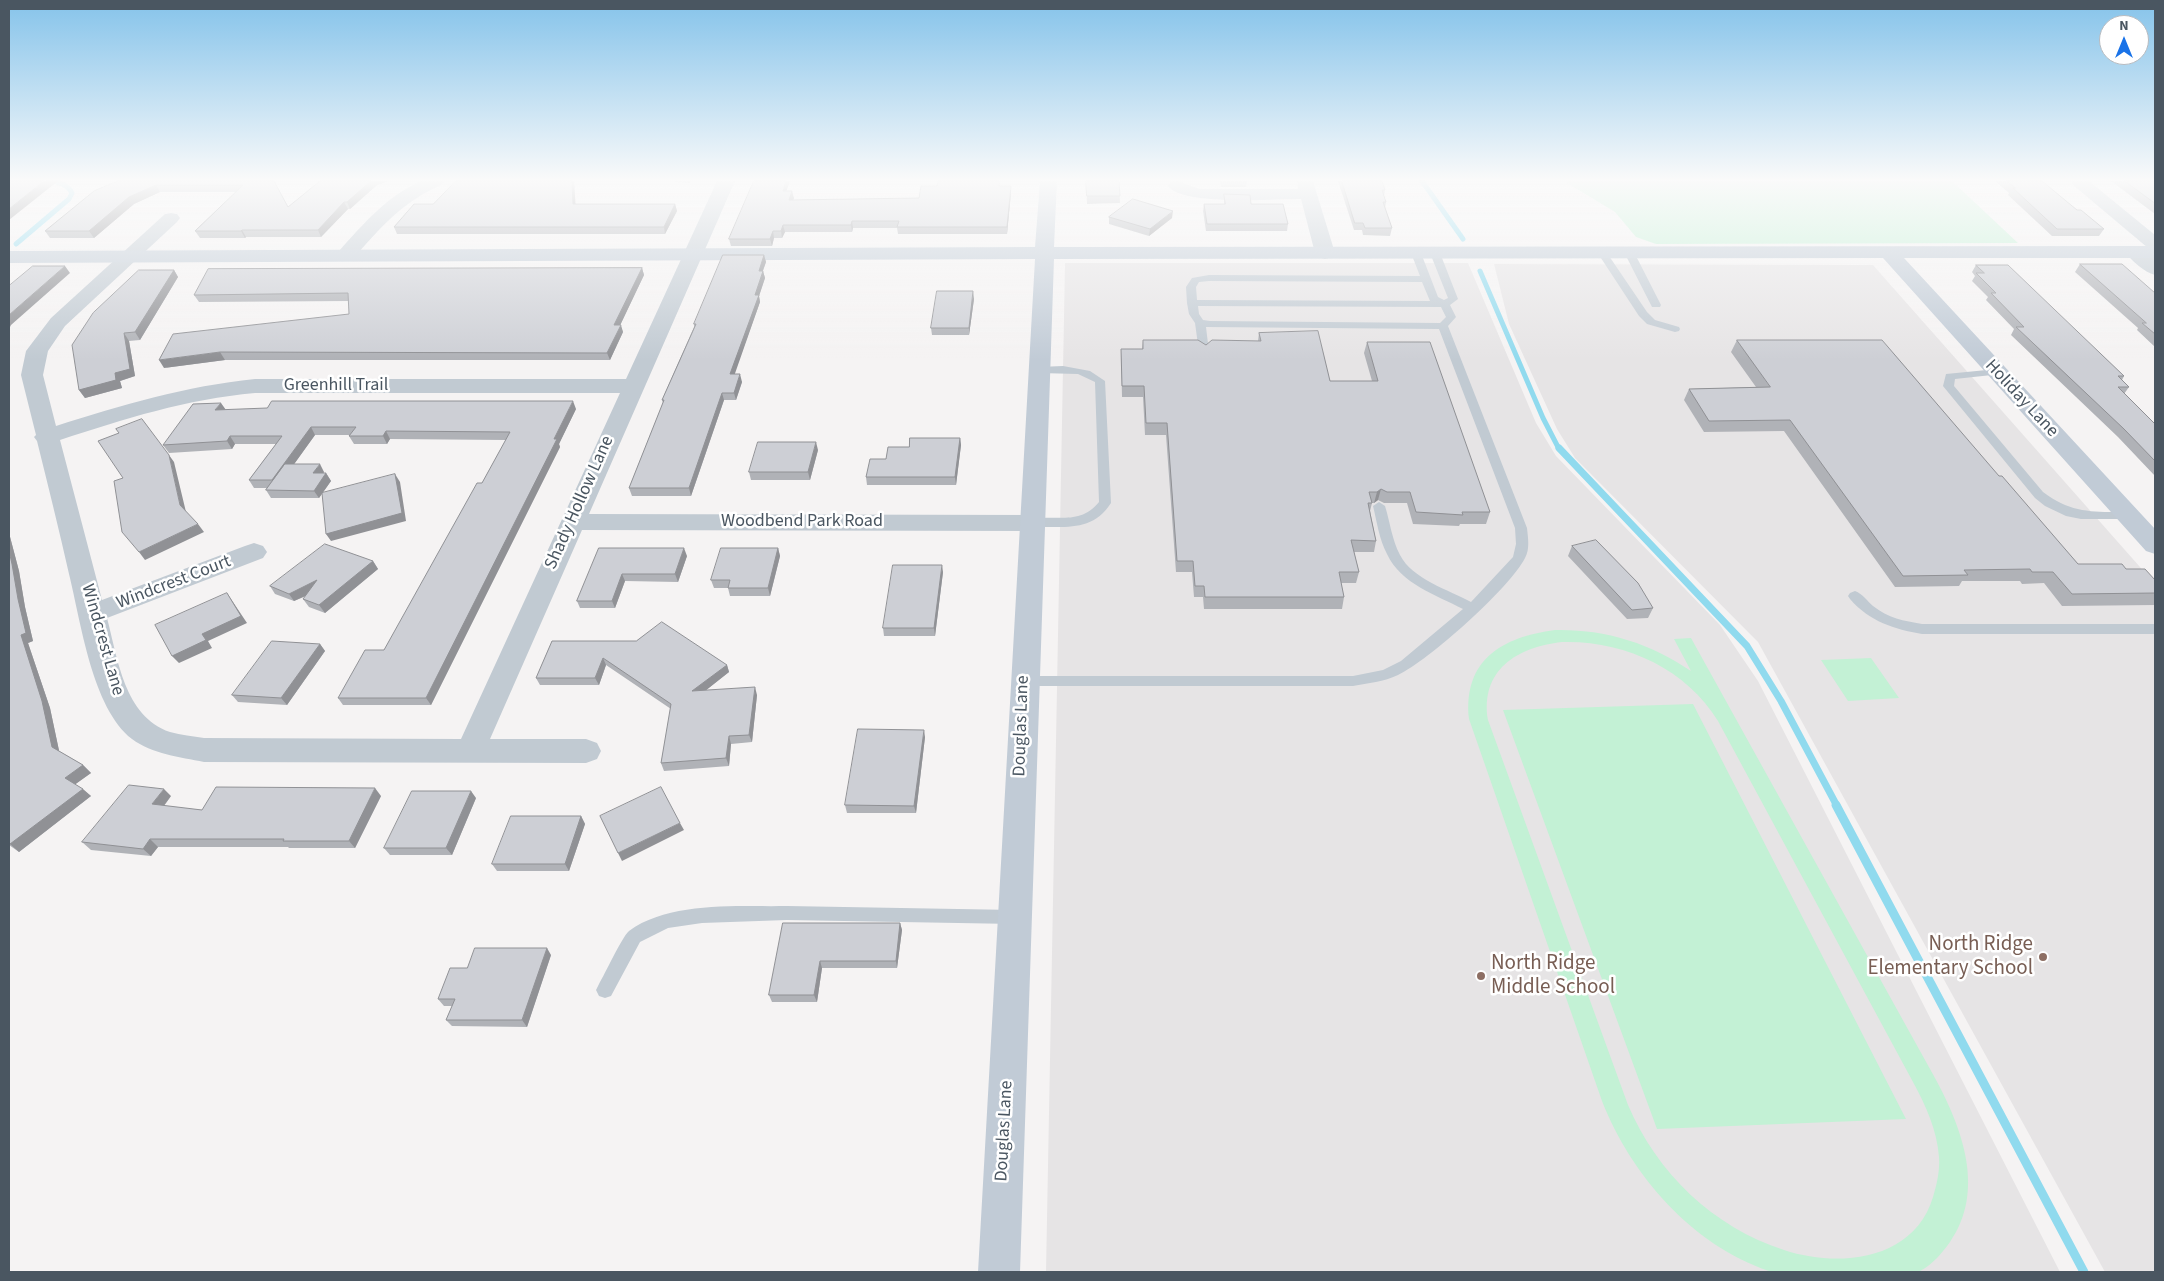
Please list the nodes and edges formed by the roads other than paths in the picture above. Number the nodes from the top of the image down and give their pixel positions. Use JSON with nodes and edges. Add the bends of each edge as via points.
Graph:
{"nodes":[{"id":1,"x":146,"y":241,"type":"edge"},
{"id":2,"x":358,"y":241,"type":"edge"},
{"id":3,"x":699,"y":241,"type":"edge"},
{"id":4,"x":1045,"y":241,"type":"edge"},
{"id":5,"x":1321,"y":241,"type":"edge"},
{"id":6,"x":1602,"y":252,"type":"junction"},
{"id":7,"x":1629,"y":252,"type":"junction"},
{"id":8,"x":2135,"y":252,"type":"junction"},
{"id":9,"x":2155,"y":252,"type":"edge"},
{"id":10,"x":1044,"y":253,"type":"junction"},
{"id":11,"x":1324,"y":253,"type":"junction"},
{"id":12,"x":1416,"y":253,"type":"junction"},
{"id":13,"x":1435,"y":253,"type":"junction"},
{"id":14,"x":1888,"y":253,"type":"junction"},
{"id":15,"x":693,"y":254,"type":"junction"},
{"id":16,"x":346,"y":255,"type":"junction"},
{"id":17,"x":9,"y":256,"type":"edge"},
{"id":18,"x":130,"y":256,"type":"junction"},
{"id":19,"x":2155,"y":269,"type":"edge"},
{"id":20,"x":1426,"y":279,"type":"junction"},
{"id":21,"x":1192,"y":303,"type":"junction"},
{"id":22,"x":1445,"y":304,"type":"junction"},
{"id":23,"x":1656,"y":305,"type":"dead end"},
{"id":24,"x":1200,"y":323,"type":"junction"},
{"id":25,"x":1443,"y":326,"type":"junction"},
{"id":26,"x":1675,"y":329,"type":"dead end"},
{"id":27,"x":1204,"y":352,"type":"edge"},
{"id":28,"x":1039,"y":370,"type":"junction"},
{"id":29,"x":1997,"y":372,"type":"junction"},
{"id":30,"x":633,"y":386,"type":"junction"},
{"id":31,"x":46,"y":437,"type":"junction"},
{"id":32,"x":1379,"y":506,"type":"edge"},
{"id":33,"x":2129,"y":516,"type":"junction"},
{"id":34,"x":572,"y":522,"type":"junction"},
{"id":35,"x":1032,"y":523,"type":"junction"},
{"id":36,"x":2155,"y":545,"type":"edge"},
{"id":37,"x":254,"y":552,"type":"dead end"},
{"id":38,"x":1855,"y":596,"type":"dead end"},
{"id":39,"x":1472,"y":608,"type":"junction"},
{"id":40,"x":94,"y":614,"type":"junction"},
{"id":41,"x":2155,"y":629,"type":"edge"},
{"id":42,"x":1024,"y":681,"type":"junction"},
{"id":43,"x":586,"y":751,"type":"dead end"},
{"id":44,"x":470,"y":752,"type":"junction"},
{"id":45,"x":1015,"y":917,"type":"junction"},
{"id":46,"x":606,"y":990,"type":"dead end"},
{"id":47,"x":999,"y":1272,"type":"edge"}],
"edges":[{"from":1,"to":18,"type":"street","name":"Windcrest Lane"},
{"from":2,"to":16,"type":"street"},
{"from":3,"to":15,"type":"street","name":"Shady Hollow Lane"},
{"from":4,"to":10,"type":"main road","name":"Douglas Lane"},
{"from":5,"to":11,"type":"street"},
{"from":6,"to":7,"type":"main road"},
{"from":6,"to":13,"type":"main road"},
{"from":6,"to":26,"type":"lane","via":[[1643,314],[1651,322]]},
{"from":7,"to":14,"type":"main road"},
{"from":7,"to":23,"type":"lane"},
{"from":8,"to":9,"type":"main road"},
{"from":8,"to":14,"type":"main road"},
{"from":8,"to":19,"type":"street"},
{"from":10,"to":11,"type":"main road"},
{"from":10,"to":15,"type":"main road"},
{"from":10,"to":28,"type":"main road","name":"Douglas Lane"},
{"from":11,"to":12,"type":"main road"},
{"from":12,"to":13,"type":"main road"},
{"from":12,"to":20,"type":"lane"},
{"from":13,"to":22,"type":"lane","via":[[1452,299]]},
{"from":14,"to":29,"type":"main road","name":"Holiday Lane"},
{"from":15,"to":16,"type":"main road"},
{"from":15,"to":30,"type":"street","name":"Shady Hollow Lane"},
{"from":16,"to":18,"type":"main road"},
{"from":17,"to":18,"type":"main road"},
{"from":18,"to":31,"type":"street","name":"Windcrest Lane","via":[[58,322],[37,351],[32,375]]},
{"from":20,"to":21,"type":"lane","via":[[1200,278],[1190,287]]},
{"from":20,"to":22,"type":"lane","via":[[1434,299]]},
{"from":21,"to":22,"type":"lane"},
{"from":21,"to":24,"type":"lane"},
{"from":22,"to":25,"type":"lane","via":[[1451,317]]},
{"from":24,"to":25,"type":"lane"},
{"from":24,"to":27,"type":"lane"},
{"from":25,"to":39,"type":"lane","via":[[1522,528],[1518,559]]},
{"from":28,"to":35,"type":"main road","name":"Douglas Lane"},
{"from":28,"to":35,"type":"lane","via":[[1079,370],[1100,381],[1104,503],[1098,512],[1084,521]]},
{"from":29,"to":33,"type":"main road","name":"Holiday Lane"},
{"from":29,"to":33,"type":"lane","via":[[1950,376],[1948,386],[2039,495],[2051,506],[2069,513]]},
{"from":30,"to":31,"type":"street","name":"Greenhill Trail","via":[[229,387],[169,398]]},
{"from":30,"to":34,"type":"street","name":"Shady Hollow Lane"},
{"from":31,"to":40,"type":"street","name":"Windcrest Lane"},
{"from":32,"to":39,"type":"lane","via":[[1390,546],[1406,571]]},
{"from":33,"to":36,"type":"main road","name":"Holiday Lane"},
{"from":34,"to":35,"type":"street","name":"Woodbend Park Road"},
{"from":34,"to":44,"type":"street","name":"Shady Hollow Lane"},
{"from":35,"to":42,"type":"main road","name":"Douglas Lane"},
{"from":37,"to":40,"type":"street","name":"Windcrest Court"},
{"from":38,"to":41,"type":"lane","via":[[1877,617],[1897,626],[1922,629]]},
{"from":39,"to":42,"type":"lane","via":[[1424,651],[1394,671],[1353,681]]},
{"from":40,"to":44,"type":"street","name":"Windcrest Lane","via":[[116,698],[136,726],[161,741],[204,750]]},
{"from":42,"to":45,"type":"main road","name":"Douglas Lane"},
{"from":43,"to":44,"type":"street","name":"Windcrest Lane"},
{"from":45,"to":46,"type":"lane","via":[[787,913],[702,916],[666,922],[634,937]]},
{"from":45,"to":47,"type":"main road","name":"Douglas Lane"}]}
